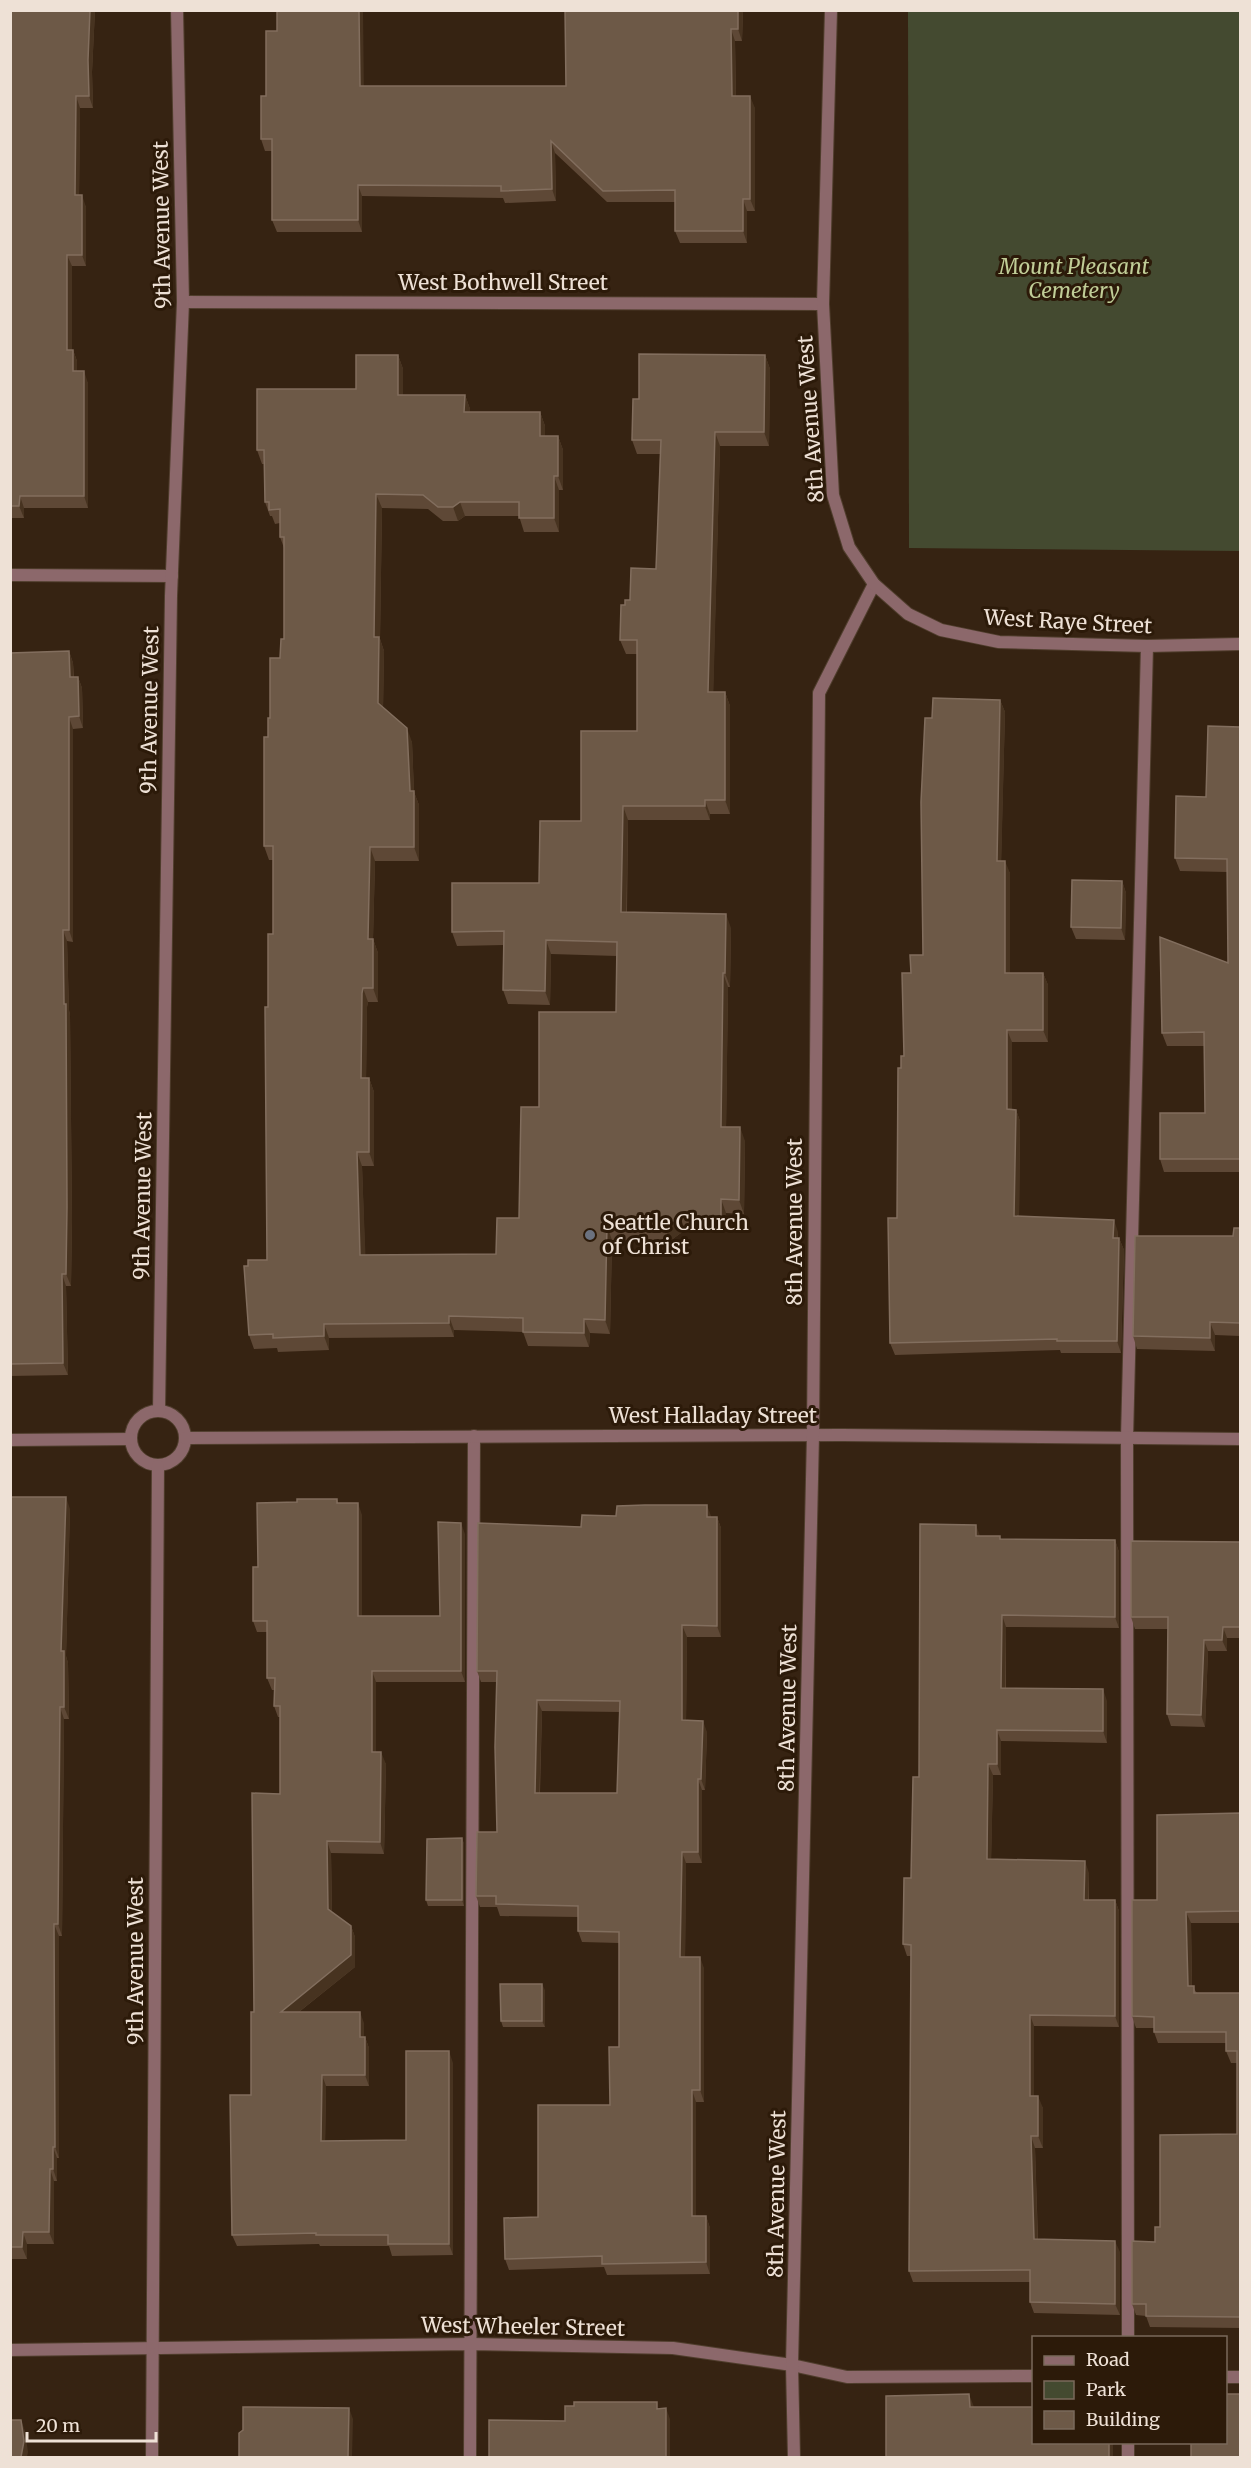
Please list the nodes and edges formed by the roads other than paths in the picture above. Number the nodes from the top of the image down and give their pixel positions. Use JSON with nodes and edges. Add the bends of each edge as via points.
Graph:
{"nodes":[{"id":1,"x":177,"y":10,"type":"edge"},
{"id":2,"x":831,"y":10,"type":"edge"},
{"id":3,"x":183,"y":302,"type":"junction"},
{"id":4,"x":823,"y":304,"type":"junction"},
{"id":5,"x":10,"y":575,"type":"edge"},
{"id":6,"x":172,"y":576,"type":"junction"},
{"id":7,"x":874,"y":584,"type":"junction"},
{"id":8,"x":1240,"y":644,"type":"edge"},
{"id":9,"x":1147,"y":646,"type":"junction"},
{"id":10,"x":159,"y":1411,"type":"junction"},
{"id":11,"x":813,"y":1435,"type":"junction"},
{"id":12,"x":474,"y":1436,"type":"junction"},
{"id":13,"x":185,"y":1437,"type":"junction"},
{"id":14,"x":1127,"y":1438,"type":"junction"},
{"id":15,"x":1240,"y":1438,"type":"edge"},
{"id":16,"x":130,"y":1439,"type":"junction"},
{"id":17,"x":10,"y":1440,"type":"edge"},
{"id":18,"x":158,"y":1466,"type":"junction"},
{"id":19,"x":1128,"y":2336,"type":"edge"},
{"id":20,"x":471,"y":2344,"type":"junction"},
{"id":21,"x":153,"y":2348,"type":"junction"},
{"id":22,"x":10,"y":2350,"type":"edge"},
{"id":23,"x":792,"y":2365,"type":"junction"},
{"id":24,"x":1032,"y":2376,"type":"edge"},
{"id":25,"x":152,"y":2457,"type":"edge"},
{"id":26,"x":470,"y":2457,"type":"edge"},
{"id":27,"x":794,"y":2457,"type":"edge"}],
"edges":[{"from":1,"to":3,"type":"street","name":"9th Avenue West"},
{"from":2,"to":4,"type":"street","name":"8th Avenue West"},
{"from":3,"to":4,"type":"street","name":"West Bothwell Street"},
{"from":3,"to":6,"type":"street","name":"9th Avenue West"},
{"from":4,"to":7,"type":"street","name":"8th Avenue West","via":[[833,495],[849,547]]},
{"from":5,"to":6,"type":"street"},
{"from":6,"to":10,"type":"street","name":"9th Avenue West"},
{"from":7,"to":9,"type":"street","name":"West Raye Street","via":[[908,614],[941,630],[999,642]]},
{"from":7,"to":11,"type":"street","name":"8th Avenue West","via":[[819,693]]},
{"from":8,"to":9,"type":"street","name":"West Raye Street"},
{"from":9,"to":14,"type":"street"},
{"from":10,"to":13,"type":"street","via":[[180,1422]]},
{"from":10,"to":16,"type":"street","via":[[138,1419]]},
{"from":11,"to":12,"type":"street","name":"West Halladay Street"},
{"from":11,"to":14,"type":"street","name":"West Halladay Street"},
{"from":11,"to":23,"type":"street","name":"8th Avenue West"},
{"from":12,"to":13,"type":"street","name":"West Halladay Street"},
{"from":12,"to":20,"type":"street"},
{"from":13,"to":18,"type":"street","via":[[178,1457]]},
{"from":14,"to":15,"type":"street","name":"West Halladay Street"},
{"from":14,"to":19,"type":"street"},
{"from":16,"to":17,"type":"street"},
{"from":16,"to":18,"type":"street","via":[[139,1458]]},
{"from":18,"to":21,"type":"street","name":"9th Avenue West"},
{"from":20,"to":21,"type":"street","name":"West Wheeler Street"},
{"from":20,"to":23,"type":"street","name":"West Wheeler Street","via":[[673,2348]]},
{"from":20,"to":26,"type":"street"},
{"from":21,"to":22,"type":"street","name":"West Wheeler Street"},
{"from":21,"to":25,"type":"street","name":"9th Avenue West"},
{"from":23,"to":24,"type":"street","name":"West Wheeler Street","via":[[848,2377]]},
{"from":23,"to":27,"type":"street","name":"8th Avenue West"}]}
